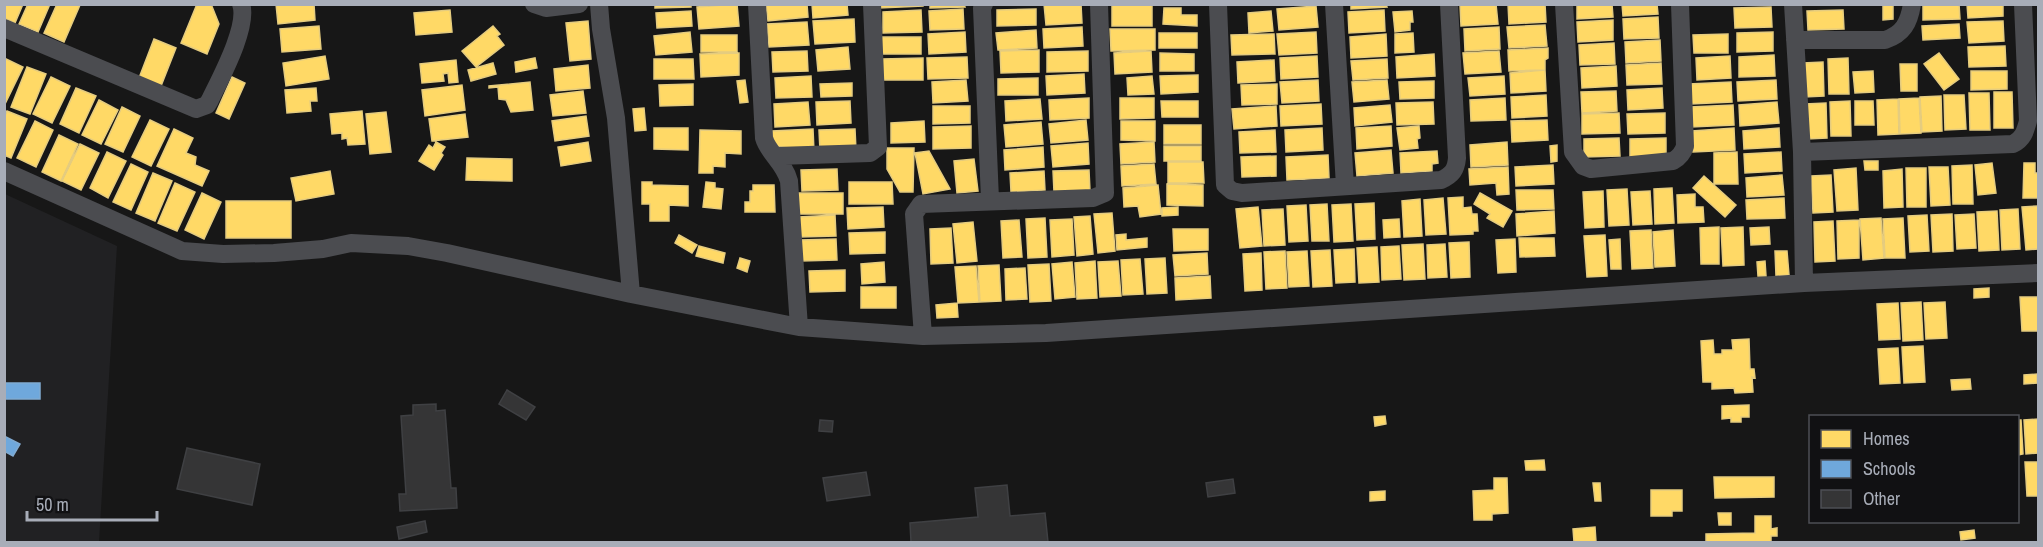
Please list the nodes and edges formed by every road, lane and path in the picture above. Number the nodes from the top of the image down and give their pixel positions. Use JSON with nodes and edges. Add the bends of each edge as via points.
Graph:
{"nodes":[{"id":1,"x":241,"y":4,"type":"edge"},
{"id":2,"x":534,"y":4,"type":"edge"},
{"id":3,"x":579,"y":4,"type":"edge"},
{"id":4,"x":599,"y":4,"type":"edge"},
{"id":5,"x":758,"y":4,"type":"edge"},
{"id":6,"x":872,"y":4,"type":"edge"},
{"id":7,"x":984,"y":4,"type":"edge"},
{"id":8,"x":1099,"y":4,"type":"edge"},
{"id":9,"x":1218,"y":4,"type":"edge"},
{"id":10,"x":1334,"y":4,"type":"edge"},
{"id":11,"x":1449,"y":4,"type":"edge"},
{"id":12,"x":1564,"y":4,"type":"edge"},
{"id":13,"x":1680,"y":4,"type":"edge"},
{"id":14,"x":1793,"y":4,"type":"edge"},
{"id":15,"x":1912,"y":4,"type":"edge"},
{"id":16,"x":2023,"y":4,"type":"edge"},
{"id":17,"x":4,"y":28,"type":"edge"},
{"id":18,"x":2031,"y":34,"type":"edge"},
{"id":19,"x":1795,"y":40,"type":"junction"},
{"id":20,"x":1802,"y":152,"type":"junction"},
{"id":21,"x":777,"y":156,"type":"junction"},
{"id":22,"x":4,"y":171,"type":"edge"},
{"id":23,"x":1345,"y":186,"type":"junction"},
{"id":24,"x":990,"y":200,"type":"junction"},
{"id":25,"x":2038,"y":273,"type":"edge"},
{"id":26,"x":1804,"y":283,"type":"junction"},
{"id":27,"x":631,"y":294,"type":"junction"},
{"id":28,"x":799,"y":327,"type":"junction"},
{"id":29,"x":923,"y":336,"type":"junction"}],
"edges":[{"from":1,"to":17,"type":"street","via":[[239,35],[210,100],[196,109]]},
{"from":2,"to":3,"type":"street","via":[[546,8]]},
{"from":4,"to":27,"type":"street","via":[[616,118]]},
{"from":5,"to":21,"type":"street","via":[[764,138],[766,146]]},
{"from":6,"to":21,"type":"street","via":[[879,147],[870,153]]},
{"from":7,"to":24,"type":"street"},
{"from":8,"to":24,"type":"street","via":[[1105,193],[1093,198]]},
{"from":9,"to":23,"type":"street","via":[[1225,184],[1242,193]]},
{"from":10,"to":23,"type":"street"},
{"from":11,"to":23,"type":"street","via":[[1456,169],[1441,180]]},
{"from":12,"to":13,"type":"street","via":[[1573,152],[1583,166],[1591,169],[1673,161],[1683,151]]},
{"from":14,"to":19,"type":"street"},
{"from":15,"to":19,"type":"street","via":[[1904,28],[1885,40]]},
{"from":16,"to":18,"type":"street"},
{"from":18,"to":20,"type":"street","via":[[2028,121],[2020,141]]},
{"from":19,"to":20,"type":"street"},
{"from":20,"to":26,"type":"street"},
{"from":21,"to":28,"type":"street","via":[[789,181]]},
{"from":22,"to":27,"type":"street","via":[[177,250],[224,254],[323,249],[351,243],[408,246]]},
{"from":24,"to":29,"type":"street","via":[[921,204],[914,213]]},
{"from":25,"to":26,"type":"street"},
{"from":26,"to":29,"type":"street","via":[[1046,333]]},
{"from":27,"to":28,"type":"street"},
{"from":28,"to":29,"type":"street"}]}
